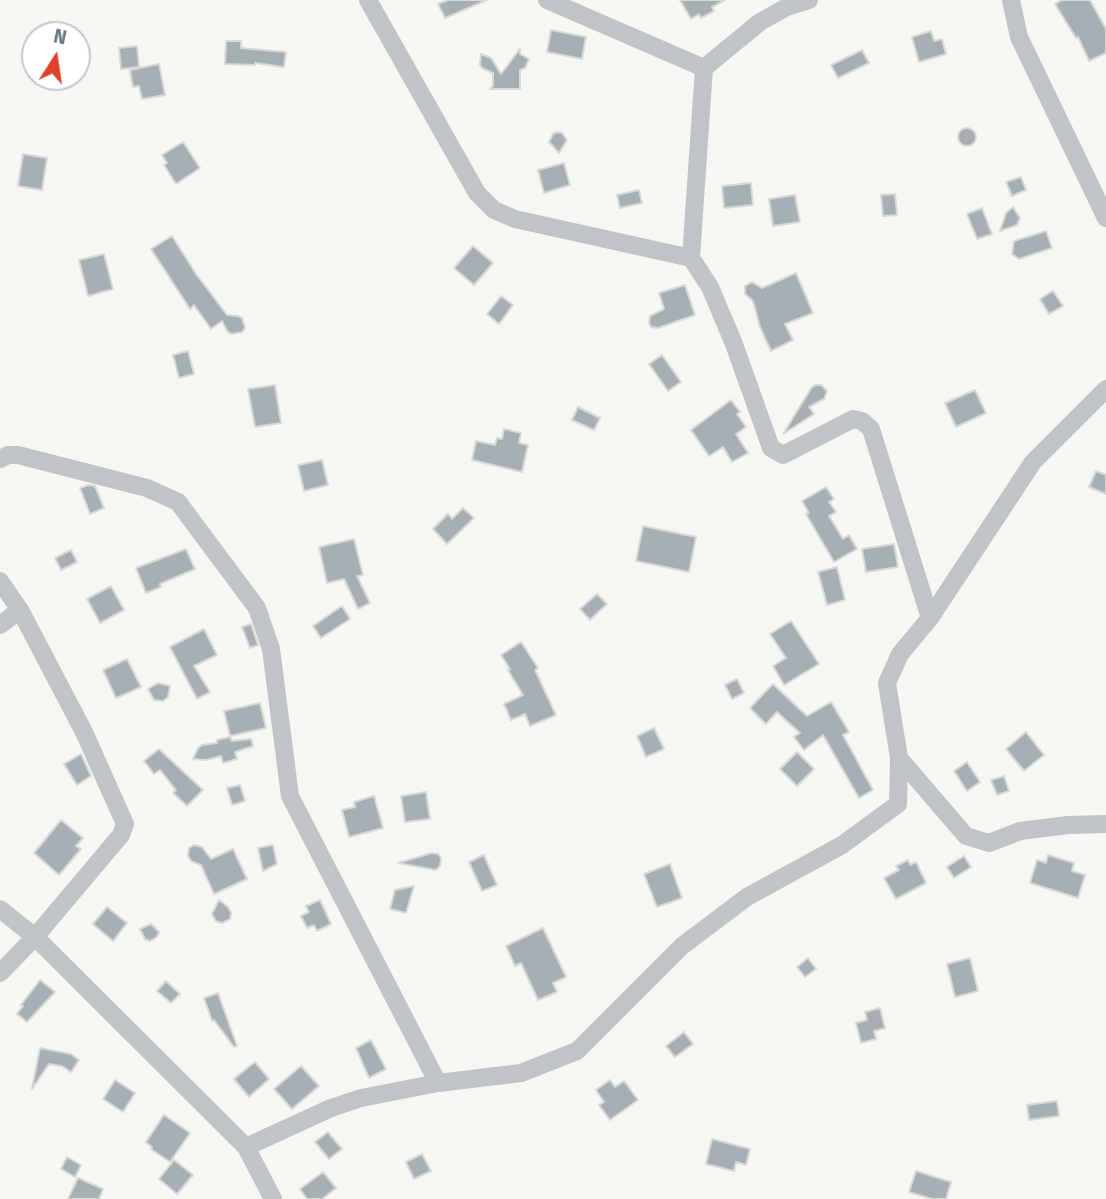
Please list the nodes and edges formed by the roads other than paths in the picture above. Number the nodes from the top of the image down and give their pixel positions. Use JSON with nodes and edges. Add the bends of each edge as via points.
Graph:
{"nodes":[{"id":1,"x":368,"y":0,"type":"edge"},
{"id":2,"x":547,"y":0,"type":"edge"},
{"id":3,"x":809,"y":0,"type":"edge"},
{"id":4,"x":1011,"y":0,"type":"edge"},
{"id":5,"x":704,"y":68,"type":"junction"},
{"id":6,"x":1106,"y":218,"type":"edge"},
{"id":7,"x":691,"y":258,"type":"junction"},
{"id":8,"x":1106,"y":389,"type":"edge"},
{"id":9,"x":0,"y":459,"type":"edge"},
{"id":10,"x":0,"y":581,"type":"edge"},
{"id":11,"x":20,"y":610,"type":"junction"},
{"id":12,"x":930,"y":618,"type":"junction"},
{"id":13,"x":0,"y":625,"type":"edge"},
{"id":14,"x":899,"y":758,"type":"junction"},
{"id":15,"x":1106,"y":824,"type":"edge"},
{"id":16,"x":0,"y":909,"type":"edge"},
{"id":17,"x":35,"y":937,"type":"junction"},
{"id":18,"x":0,"y":973,"type":"edge"},
{"id":19,"x":438,"y":1083,"type":"junction"},
{"id":20,"x":246,"y":1147,"type":"junction"},
{"id":21,"x":273,"y":1199,"type":"edge"}],
"edges":[{"from":1,"to":7,"type":"street","via":[[477,193],[494,210],[515,219]]},
{"from":2,"to":5,"type":"street"},
{"from":3,"to":5,"type":"street","via":[[760,22]]},
{"from":4,"to":6,"type":"street","via":[[1019,37]]},
{"from":5,"to":7,"type":"street"},
{"from":7,"to":12,"type":"street","via":[[710,287],[771,448],[783,455],[853,419],[871,429]]},
{"from":8,"to":12,"type":"street","via":[[1033,462]]},
{"from":9,"to":19,"type":"street","via":[[18,455],[147,488],[178,502],[257,608],[271,649],[290,796]]},
{"from":10,"to":11,"type":"street"},
{"from":11,"to":13,"type":"street"},
{"from":11,"to":17,"type":"street","via":[[84,732],[125,824],[121,835]]},
{"from":12,"to":14,"type":"street","via":[[900,654],[887,683]]},
{"from":14,"to":15,"type":"street","via":[[966,836],[989,843],[1020,831]]},
{"from":14,"to":19,"type":"street","via":[[898,804],[842,845],[747,897],[682,946],[576,1051],[521,1073]]},
{"from":16,"to":17,"type":"street"},
{"from":17,"to":18,"type":"street"},
{"from":17,"to":20,"type":"street"},
{"from":19,"to":20,"type":"street","via":[[331,1108]]},
{"from":20,"to":21,"type":"street"}]}
